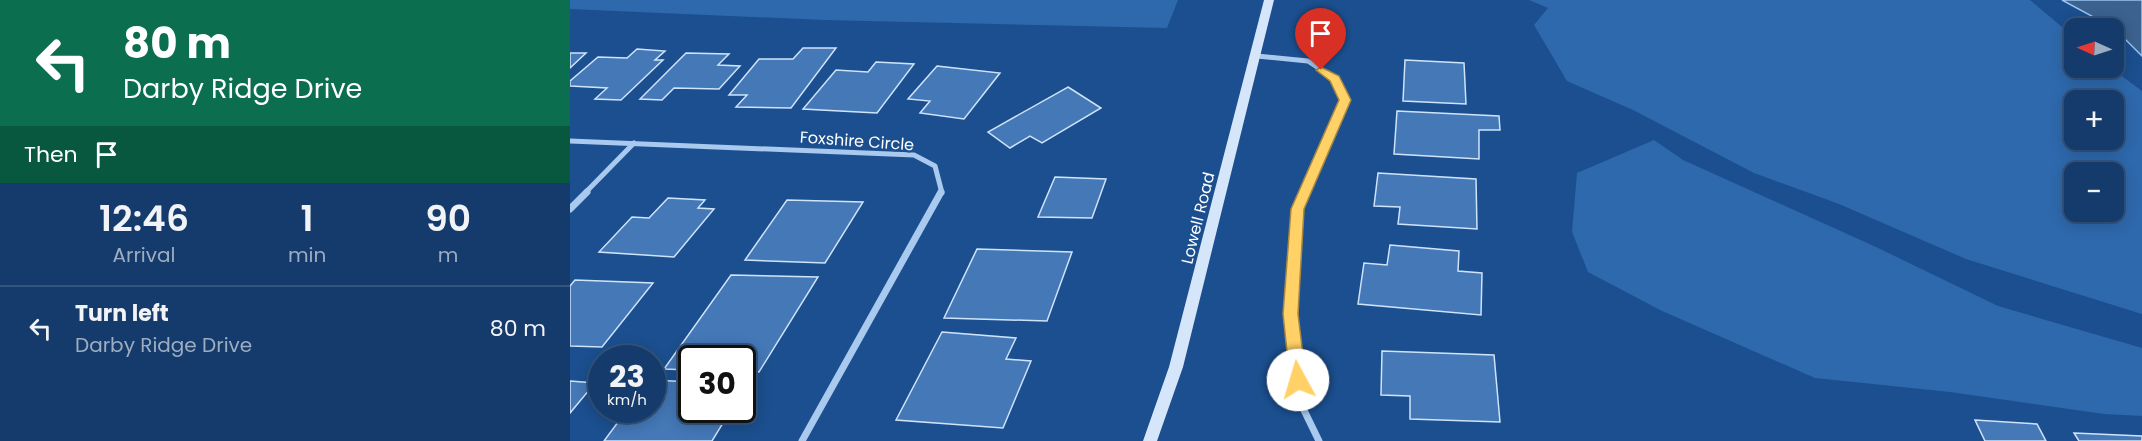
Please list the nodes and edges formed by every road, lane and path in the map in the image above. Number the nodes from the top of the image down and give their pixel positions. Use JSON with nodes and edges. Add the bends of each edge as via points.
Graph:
{"nodes":[{"id":1,"x":1269,"y":0,"type":"edge"},
{"id":2,"x":1257,"y":56,"type":"junction"},
{"id":3,"x":570,"y":141,"type":"edge"},
{"id":4,"x":634,"y":143,"type":"junction"},
{"id":5,"x":570,"y":209,"type":"edge"},
{"id":6,"x":802,"y":441,"type":"edge"},
{"id":7,"x":1150,"y":441,"type":"edge"},
{"id":8,"x":1319,"y":441,"type":"edge"}],
"edges":[{"from":1,"to":2,"type":"street","name":"Lowell Road"},
{"from":2,"to":7,"type":"street","name":"Lowell Road","via":[[1176,367]]},
{"from":2,"to":8,"type":"street","via":[[1308,61],[1335,79],[1345,100],[1298,209],[1291,314],[1300,402]]},
{"from":3,"to":4,"type":"street","name":"Foxshire Circle"},
{"from":4,"to":5,"type":"street"},
{"from":4,"to":6,"type":"street","name":"Foxshire Circle","via":[[914,155],[935,166],[942,194]]}]}
